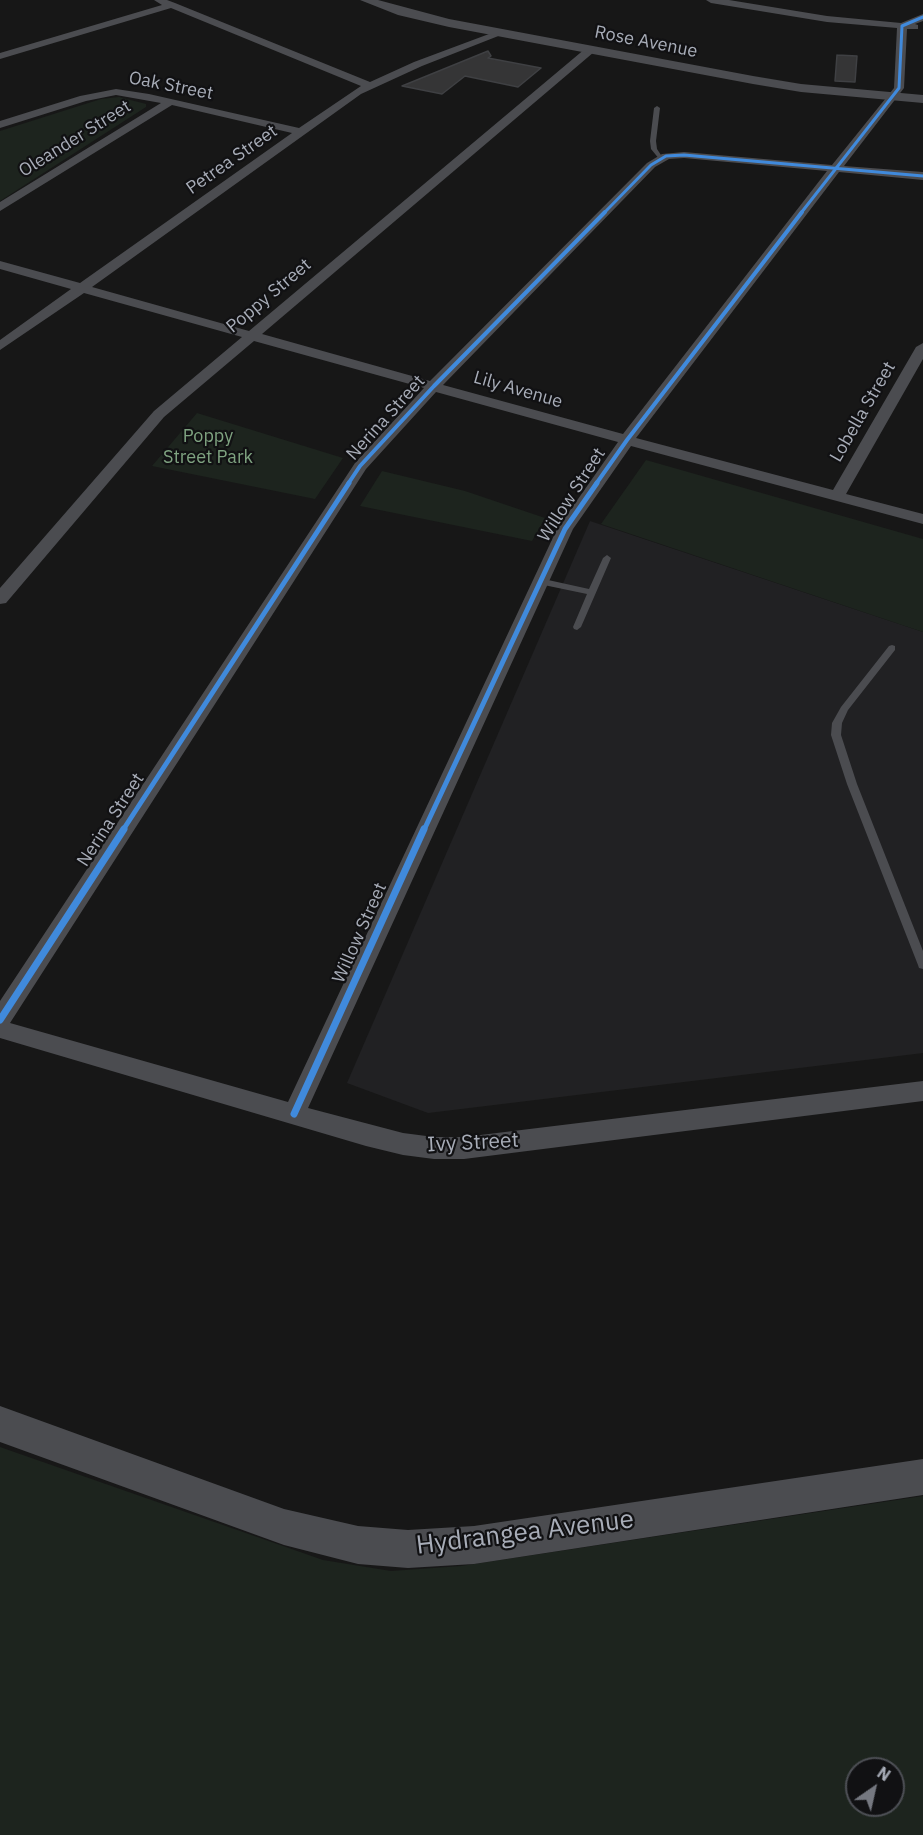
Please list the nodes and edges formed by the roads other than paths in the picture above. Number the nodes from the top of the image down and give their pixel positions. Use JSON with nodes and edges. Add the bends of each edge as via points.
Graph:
{"nodes":[{"id":1,"x":159,"y":0,"type":"edge"},
{"id":2,"x":366,"y":0,"type":"edge"},
{"id":3,"x":715,"y":0,"type":"edge"},
{"id":4,"x":172,"y":5,"type":"junction"},
{"id":5,"x":923,"y":17,"type":"edge"},
{"id":6,"x":902,"y":26,"type":"junction"},
{"id":7,"x":923,"y":28,"type":"edge"},
{"id":8,"x":501,"y":33,"type":"junction"},
{"id":9,"x":590,"y":50,"type":"junction"},
{"id":10,"x":0,"y":56,"type":"edge"},
{"id":11,"x":368,"y":85,"type":"junction"},
{"id":12,"x":894,"y":96,"type":"junction"},
{"id":13,"x":923,"y":99,"type":"edge"},
{"id":14,"x":170,"y":102,"type":"junction"},
{"id":15,"x":657,"y":108,"type":"dead end"},
{"id":16,"x":0,"y":125,"type":"edge"},
{"id":17,"x":302,"y":132,"type":"junction"},
{"id":18,"x":660,"y":158,"type":"junction"},
{"id":19,"x":837,"y":168,"type":"junction"},
{"id":20,"x":923,"y":176,"type":"edge"},
{"id":21,"x":0,"y":207,"type":"edge"},
{"id":22,"x":0,"y":265,"type":"edge"},
{"id":23,"x":82,"y":288,"type":"junction"},
{"id":24,"x":250,"y":336,"type":"junction"},
{"id":25,"x":0,"y":346,"type":"edge"},
{"id":26,"x":923,"y":347,"type":"edge"},
{"id":27,"x":434,"y":386,"type":"junction"},
{"id":28,"x":627,"y":440,"type":"junction"},
{"id":29,"x":837,"y":496,"type":"junction"},
{"id":30,"x":923,"y":519,"type":"edge"},
{"id":31,"x":607,"y":558,"type":"dead end"},
{"id":32,"x":539,"y":581,"type":"junction"},
{"id":33,"x":592,"y":592,"type":"junction"},
{"id":34,"x":0,"y":599,"type":"edge"},
{"id":35,"x":577,"y":627,"type":"dead end"},
{"id":36,"x":892,"y":648,"type":"dead end"},
{"id":37,"x":923,"y":965,"type":"edge"},
{"id":38,"x":0,"y":1020,"type":"edge"},
{"id":39,"x":0,"y":1029,"type":"edge"},
{"id":40,"x":923,"y":1091,"type":"edge"},
{"id":41,"x":294,"y":1114,"type":"junction"},
{"id":42,"x":0,"y":1424,"type":"edge"},
{"id":43,"x":923,"y":1477,"type":"edge"}],
"edges":[{"from":1,"to":4,"type":"street"},
{"from":2,"to":8,"type":"street","name":"Rose Avenue","via":[[417,17]]},
{"from":3,"to":6,"type":"street","via":[[814,18]]},
{"from":4,"to":10,"type":"street"},
{"from":4,"to":11,"type":"street"},
{"from":5,"to":6,"type":"street"},
{"from":6,"to":7,"type":"street"},
{"from":6,"to":12,"type":"street","name":"Willow Street","via":[[899,88]]},
{"from":8,"to":9,"type":"street","name":"Rose Avenue"},
{"from":8,"to":11,"type":"street","name":"Petrea Street"},
{"from":9,"to":12,"type":"street","name":"Rose Avenue","via":[[786,86]]},
{"from":9,"to":24,"type":"street","name":"Poppy Street"},
{"from":11,"to":17,"type":"street","name":"Petrea Street"},
{"from":12,"to":13,"type":"street","name":"Rose Avenue"},
{"from":12,"to":19,"type":"street","name":"Willow Street"},
{"from":14,"to":16,"type":"street","name":"Oak Street","via":[[108,93]]},
{"from":14,"to":17,"type":"street","name":"Oak Street"},
{"from":14,"to":21,"type":"street","name":"Oleander Street"},
{"from":15,"to":18,"type":"lane","via":[[654,147]]},
{"from":17,"to":23,"type":"street","name":"Petrea Street"},
{"from":18,"to":19,"type":"street","via":[[684,155]]},
{"from":18,"to":27,"type":"street","name":"Nerina Street"},
{"from":19,"to":20,"type":"street"},
{"from":19,"to":28,"type":"street","name":"Willow Street"},
{"from":22,"to":23,"type":"street","name":"Lily Avenue"},
{"from":23,"to":24,"type":"street","name":"Lily Avenue"},
{"from":23,"to":25,"type":"street","name":"Petrea Street"},
{"from":24,"to":27,"type":"street","name":"Lily Avenue"},
{"from":24,"to":34,"type":"street","name":"Poppy Street","via":[[159,414]]},
{"from":26,"to":29,"type":"street","name":"Lobella Street"},
{"from":27,"to":28,"type":"street","name":"Lily Avenue"},
{"from":27,"to":38,"type":"street","name":"Nerina Street","via":[[351,479]]},
{"from":28,"to":29,"type":"street","name":"Lily Avenue"},
{"from":28,"to":32,"type":"street","name":"Willow Street","via":[[565,529]]},
{"from":29,"to":30,"type":"street","name":"Lily Avenue"},
{"from":31,"to":33,"type":"lane"},
{"from":32,"to":33,"type":"lane"},
{"from":32,"to":41,"type":"street","name":"Willow Street"},
{"from":33,"to":35,"type":"lane"},
{"from":36,"to":37,"type":"lane","via":[[844,709],[836,735]]},
{"from":39,"to":41,"type":"street","name":"Ivy Street"},
{"from":40,"to":41,"type":"street","name":"Ivy Street","via":[[464,1148],[403,1144]]},
{"from":42,"to":43,"type":"street","name":"Hydrangea Avenue","via":[[284,1527],[358,1545],[408,1549],[474,1545]]}]}
